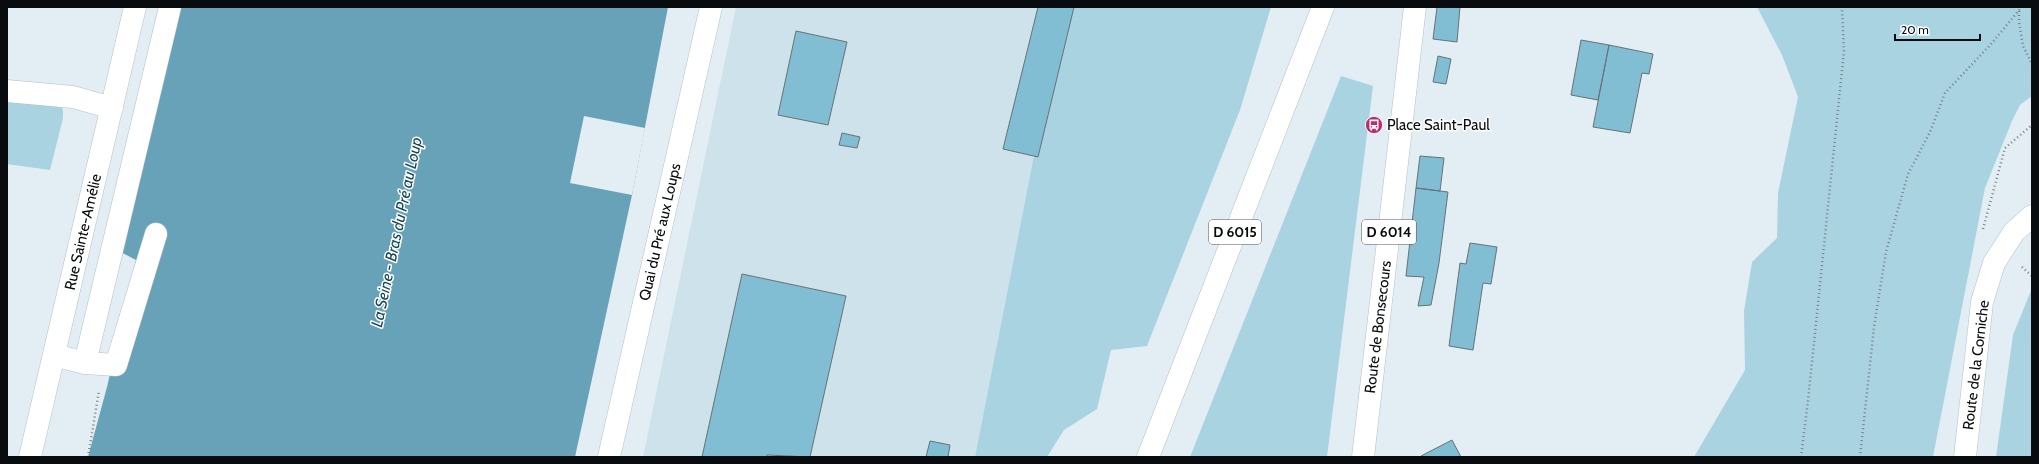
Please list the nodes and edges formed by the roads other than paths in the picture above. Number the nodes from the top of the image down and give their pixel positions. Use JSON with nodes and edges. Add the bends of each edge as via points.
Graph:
{"nodes":[{"id":1,"x":135,"y":7,"type":"edge"},
{"id":2,"x":170,"y":7,"type":"edge"},
{"id":3,"x":711,"y":7,"type":"edge"},
{"id":4,"x":1323,"y":7,"type":"edge"},
{"id":5,"x":1415,"y":7,"type":"edge"},
{"id":6,"x":7,"y":91,"type":"edge"},
{"id":7,"x":112,"y":108,"type":"junction"},
{"id":8,"x":2032,"y":216,"type":"edge"},
{"id":9,"x":156,"y":234,"type":"dead end"},
{"id":10,"x":54,"y":355,"type":"junction"},
{"id":11,"x":85,"y":363,"type":"junction"},
{"id":12,"x":30,"y":457,"type":"edge"},
{"id":13,"x":609,"y":457,"type":"edge"},
{"id":14,"x":1148,"y":457,"type":"edge"},
{"id":15,"x":1363,"y":457,"type":"edge"},
{"id":16,"x":1965,"y":457,"type":"edge"}],
"edges":[{"from":1,"to":7,"type":"street","name":"Rue Sainte-Amélie"},
{"from":2,"to":11,"type":"street"},
{"from":3,"to":13,"type":"street","name":"Quai du Pré aux Loups"},
{"from":4,"to":14,"type":"street","number":"D 6015"},
{"from":5,"to":15,"type":"street","name":"Route de Bonsecours","number":"D 6014"},
{"from":6,"to":7,"type":"street","via":[[73,97]]},
{"from":7,"to":10,"type":"street","name":"Rue Sainte-Amélie"},
{"from":8,"to":16,"type":"street","name":"Route de la Corniche","via":[[2014,232],[1994,263],[1982,302]]},
{"from":9,"to":11,"type":"street","via":[[116,365]]},
{"from":10,"to":11,"type":"street"},
{"from":10,"to":12,"type":"street","name":"Rue Sainte-Amélie"}]}
